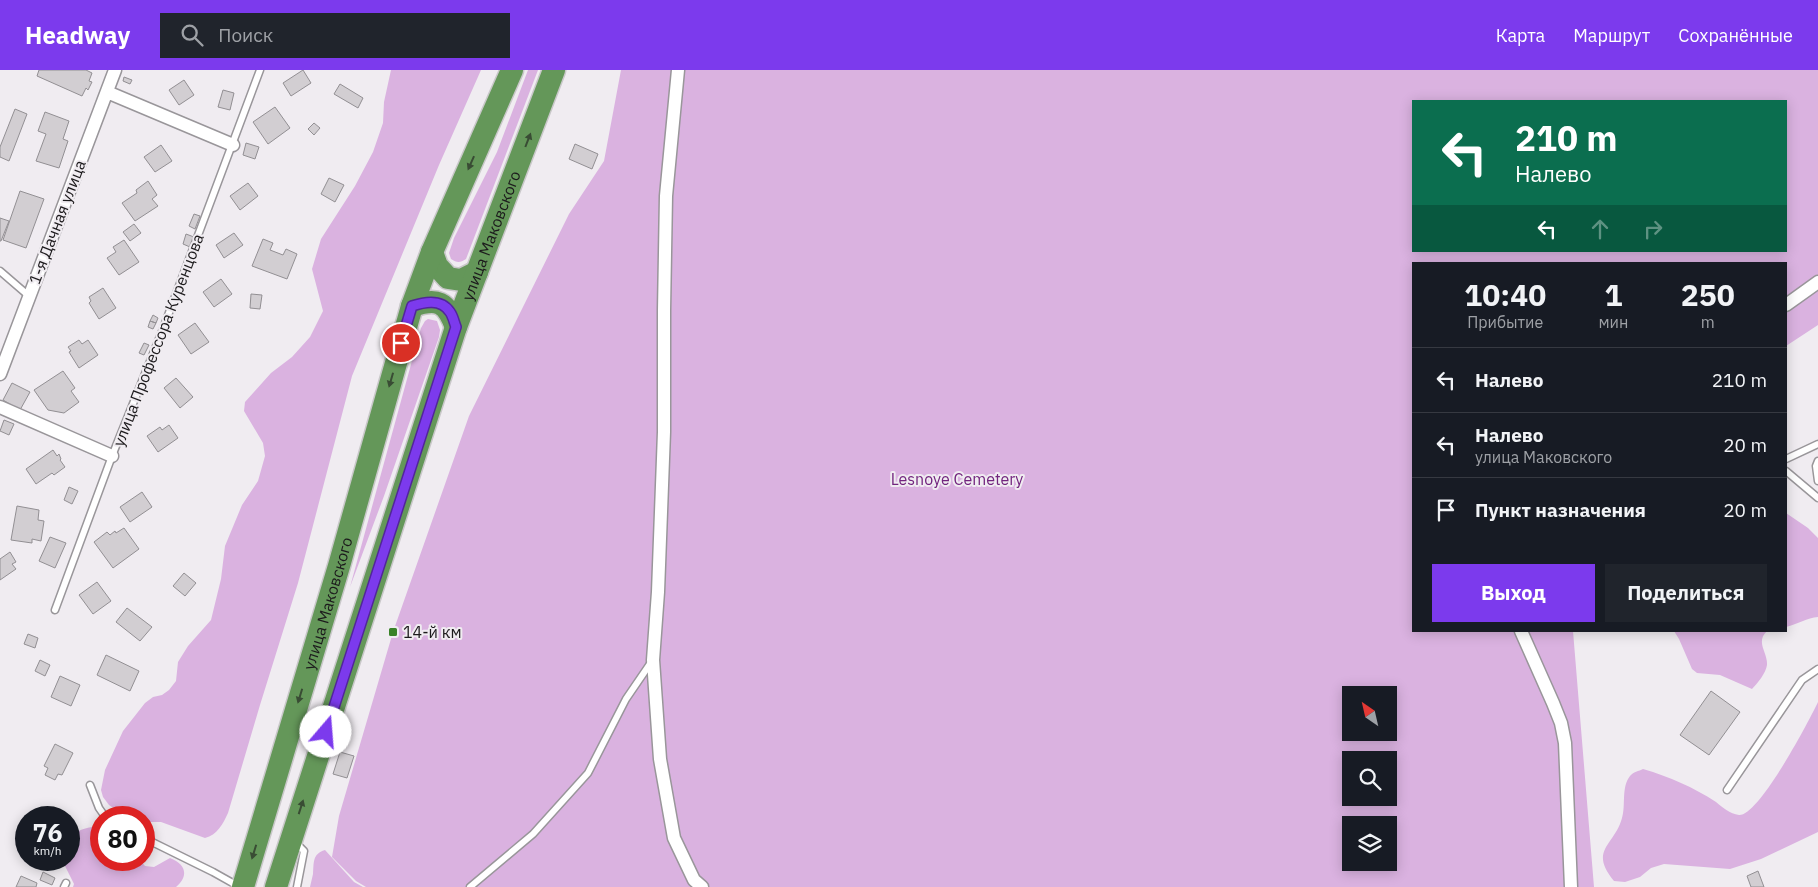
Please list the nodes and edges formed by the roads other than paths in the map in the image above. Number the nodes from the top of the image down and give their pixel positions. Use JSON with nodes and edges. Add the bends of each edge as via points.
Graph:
{"nodes":[{"id":1,"x":115,"y":70,"type":"edge"},
{"id":2,"x":260,"y":70,"type":"edge"},
{"id":3,"x":512,"y":70,"type":"edge"},
{"id":4,"x":554,"y":70,"type":"edge"},
{"id":5,"x":678,"y":70,"type":"edge"},
{"id":6,"x":106,"y":92,"type":"junction"},
{"id":7,"x":232,"y":145,"type":"junction"},
{"id":8,"x":432,"y":252,"type":"junction"},
{"id":9,"x":0,"y":271,"type":"edge"},
{"id":10,"x":477,"y":272,"type":"junction"},
{"id":11,"x":1818,"y":282,"type":"edge"},
{"id":12,"x":29,"y":296,"type":"junction"},
{"id":13,"x":1787,"y":304,"type":"edge"},
{"id":14,"x":412,"y":306,"type":"junction"},
{"id":15,"x":456,"y":327,"type":"junction"},
{"id":16,"x":0,"y":374,"type":"edge"},
{"id":17,"x":0,"y":407,"type":"edge"},
{"id":18,"x":1818,"y":444,"type":"edge"},
{"id":19,"x":112,"y":456,"type":"junction"},
{"id":20,"x":1787,"y":459,"type":"edge"},
{"id":21,"x":1818,"y":461,"type":"edge"},
{"id":22,"x":1787,"y":472,"type":"edge"},
{"id":23,"x":1818,"y":481,"type":"edge"},
{"id":24,"x":1818,"y":498,"type":"edge"},
{"id":25,"x":56,"y":610,"type":"dead end"},
{"id":26,"x":1521,"y":632,"type":"edge"},
{"id":27,"x":653,"y":660,"type":"junction"},
{"id":28,"x":1818,"y":669,"type":"edge"},
{"id":29,"x":90,"y":785,"type":"dead end"},
{"id":30,"x":1727,"y":790,"type":"dead end"},
{"id":31,"x":98,"y":806,"type":"edge"},
{"id":32,"x":291,"y":839,"type":"junction"},
{"id":33,"x":155,"y":843,"type":"edge"},
{"id":34,"x":241,"y":887,"type":"edge"},
{"id":35,"x":276,"y":887,"type":"edge"},
{"id":36,"x":298,"y":887,"type":"edge"},
{"id":37,"x":470,"y":887,"type":"edge"},
{"id":38,"x":702,"y":887,"type":"edge"},
{"id":39,"x":1571,"y":887,"type":"edge"}],
"edges":[{"from":1,"to":6,"type":"street","name":"1-я Дачная улица"},
{"from":2,"to":7,"type":"lane","name":"улица Профессора Куренцова"},
{"from":3,"to":8,"type":"highway","name":"улица Маковского","one_way":true},
{"from":10,"to":4,"type":"highway","name":"улица Маковского","one_way":true},
{"from":5,"to":27,"type":"street","via":[[666,196],[664,432]]},
{"from":6,"to":7,"type":"street"},
{"from":6,"to":12,"type":"street","name":"1-я Дачная улица"},
{"from":7,"to":19,"type":"lane","name":"улица Профессора Куренцова"},
{"from":8,"to":10,"type":"highway","via":[[437,266],[448,278],[461,280]]},
{"from":8,"to":14,"type":"highway","name":"улица Маковского"},
{"from":9,"to":12,"type":"lane"},
{"from":10,"to":15,"type":"highway","name":"улица Маковского"},
{"from":11,"to":13,"type":"street"},
{"from":12,"to":16,"type":"street","name":"1-я Дачная улица"},
{"from":14,"to":15,"type":"highway","via":[[439,303],[450,311]]},
{"from":14,"to":34,"type":"highway","name":"улица Маковского","one_way":true,"via":[[339,566]]},
{"from":32,"to":15,"type":"highway","name":"улица Маковского","one_way":true},
{"from":17,"to":19,"type":"street"},
{"from":18,"to":20,"type":"lane"},
{"from":19,"to":25,"type":"lane","name":"улица Профессора Куренцова"},
{"from":21,"to":23,"type":"lane"},
{"from":22,"to":24,"type":"lane"},
{"from":26,"to":39,"type":"street","via":[[1561,722],[1565,743]]},
{"from":27,"to":37,"type":"lane","via":[[626,699],[588,773],[533,834]]},
{"from":27,"to":38,"type":"street","via":[[660,759],[674,838],[694,880]]},
{"from":28,"to":30,"type":"lane","via":[[1802,680]]},
{"from":29,"to":31,"type":"lane"},
{"from":32,"to":35,"type":"highway","name":"улица Маковского"},
{"from":32,"to":36,"type":"lane","via":[[304,851]]},
{"from":33,"to":34,"type":"lane"}]}
